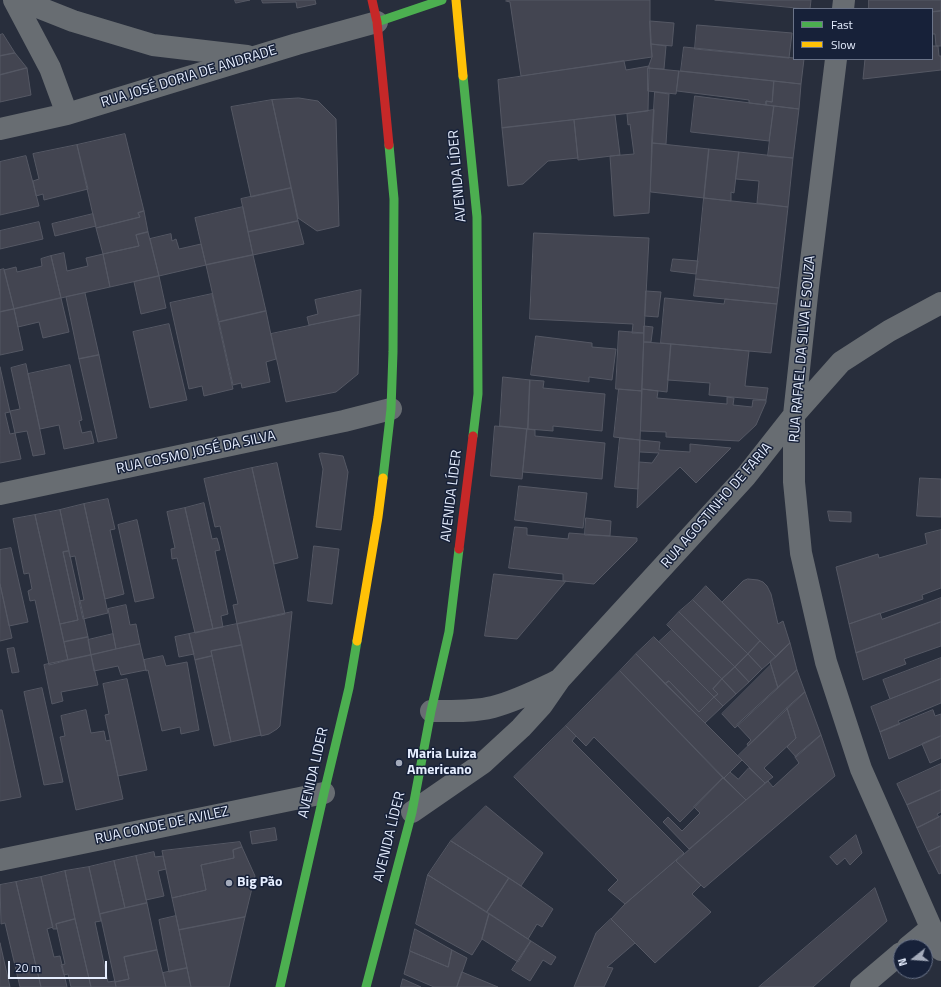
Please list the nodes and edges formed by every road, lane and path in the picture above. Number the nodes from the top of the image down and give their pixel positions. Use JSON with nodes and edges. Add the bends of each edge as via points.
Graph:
{"nodes":[{"id":1,"x":14,"y":0,"type":"edge"},
{"id":2,"x":20,"y":0,"type":"edge"},
{"id":3,"x":372,"y":0,"type":"edge"},
{"id":4,"x":442,"y":0,"type":"edge"},
{"id":5,"x":456,"y":0,"type":"edge"},
{"id":6,"x":377,"y":22,"type":"junction"},
{"id":7,"x":257,"y":57,"type":"junction"},
{"id":8,"x":836,"y":60,"type":"edge"},
{"id":9,"x":67,"y":114,"type":"junction"},
{"id":10,"x":0,"y":129,"type":"edge"},
{"id":11,"x":941,"y":304,"type":"edge"},
{"id":12,"x":391,"y":409,"type":"junction"},
{"id":13,"x":794,"y":416,"type":"junction"},
{"id":14,"x":0,"y":494,"type":"edge"},
{"id":15,"x":560,"y":679,"type":"junction"},
{"id":16,"x":431,"y":711,"type":"junction"},
{"id":17,"x":324,"y":793,"type":"junction"},
{"id":18,"x":412,"y":812,"type":"junction"},
{"id":19,"x":0,"y":860,"type":"edge"},
{"id":20,"x":931,"y":928,"type":"junction"},
{"id":21,"x":918,"y":939,"type":"edge"},
{"id":22,"x":941,"y":950,"type":"edge"},
{"id":23,"x":893,"y":960,"type":"edge"},
{"id":24,"x":280,"y":987,"type":"edge"},
{"id":25,"x":366,"y":987,"type":"edge"},
{"id":26,"x":861,"y":987,"type":"edge"}],
"edges":[{"from":1,"to":9,"type":"street","via":[[50,68]]},
{"from":2,"to":7,"type":"street","via":[[73,21],[153,45]]},
{"from":3,"to":6,"type":"main road"},
{"from":4,"to":6,"type":"main road"},
{"from":5,"to":16,"type":"main road","name":"AVENIDA LÍDER","via":[[477,217],[478,394],[449,632]]},
{"from":6,"to":7,"type":"street","name":"RUA JOSÉ DORIA DE ANDRADE"},
{"from":6,"to":12,"type":"main road","via":[[394,199]]},
{"from":7,"to":9,"type":"street","name":"RUA JOSÉ DORIA DE ANDRADE"},
{"from":8,"to":13,"type":"street","name":"RUA RAFAEL DA SILVA E SOUZA"},
{"from":9,"to":10,"type":"street","name":"RUA JOSÉ DORIA DE ANDRADE"},
{"from":11,"to":13,"type":"street","name":"RUA AGOSTINHO DE FARIA","via":[[889,331],[841,362]]},
{"from":12,"to":14,"type":"street","name":"RUA COSMO JOSÉ DA SILVA"},
{"from":12,"to":17,"type":"main road","name":"AVENIDA LIDER","via":[[378,517],[349,688]]},
{"from":13,"to":15,"type":"street","name":"RUA AGOSTINHO DE FARIA","via":[[746,476]]},
{"from":13,"to":20,"type":"street","name":"RUA RAFAEL DA SILVA E SOUZA","via":[[794,482],[802,553],[826,662],[861,769]]},
{"from":15,"to":16,"type":"street","name":"RUA AGOSTINHO DE FARIA","via":[[492,707]]},
{"from":15,"to":18,"type":"street","name":"RUA AGOSTINHO DE FARIA","via":[[542,705],[483,763]]},
{"from":16,"to":18,"type":"main road","name":"AVENIDA LÍDER"},
{"from":17,"to":19,"type":"street","name":"RUA CONDE DE AVILEZ"},
{"from":17,"to":24,"type":"main road","name":"AVENIDA LIDER"},
{"from":18,"to":25,"type":"main road","name":"AVENIDA LÍDER"},
{"from":20,"to":21,"type":"street"},
{"from":20,"to":22,"type":"street","name":"RUA RAFAEL DA SILVA E SOUZA"},
{"from":23,"to":26,"type":"street"}]}
